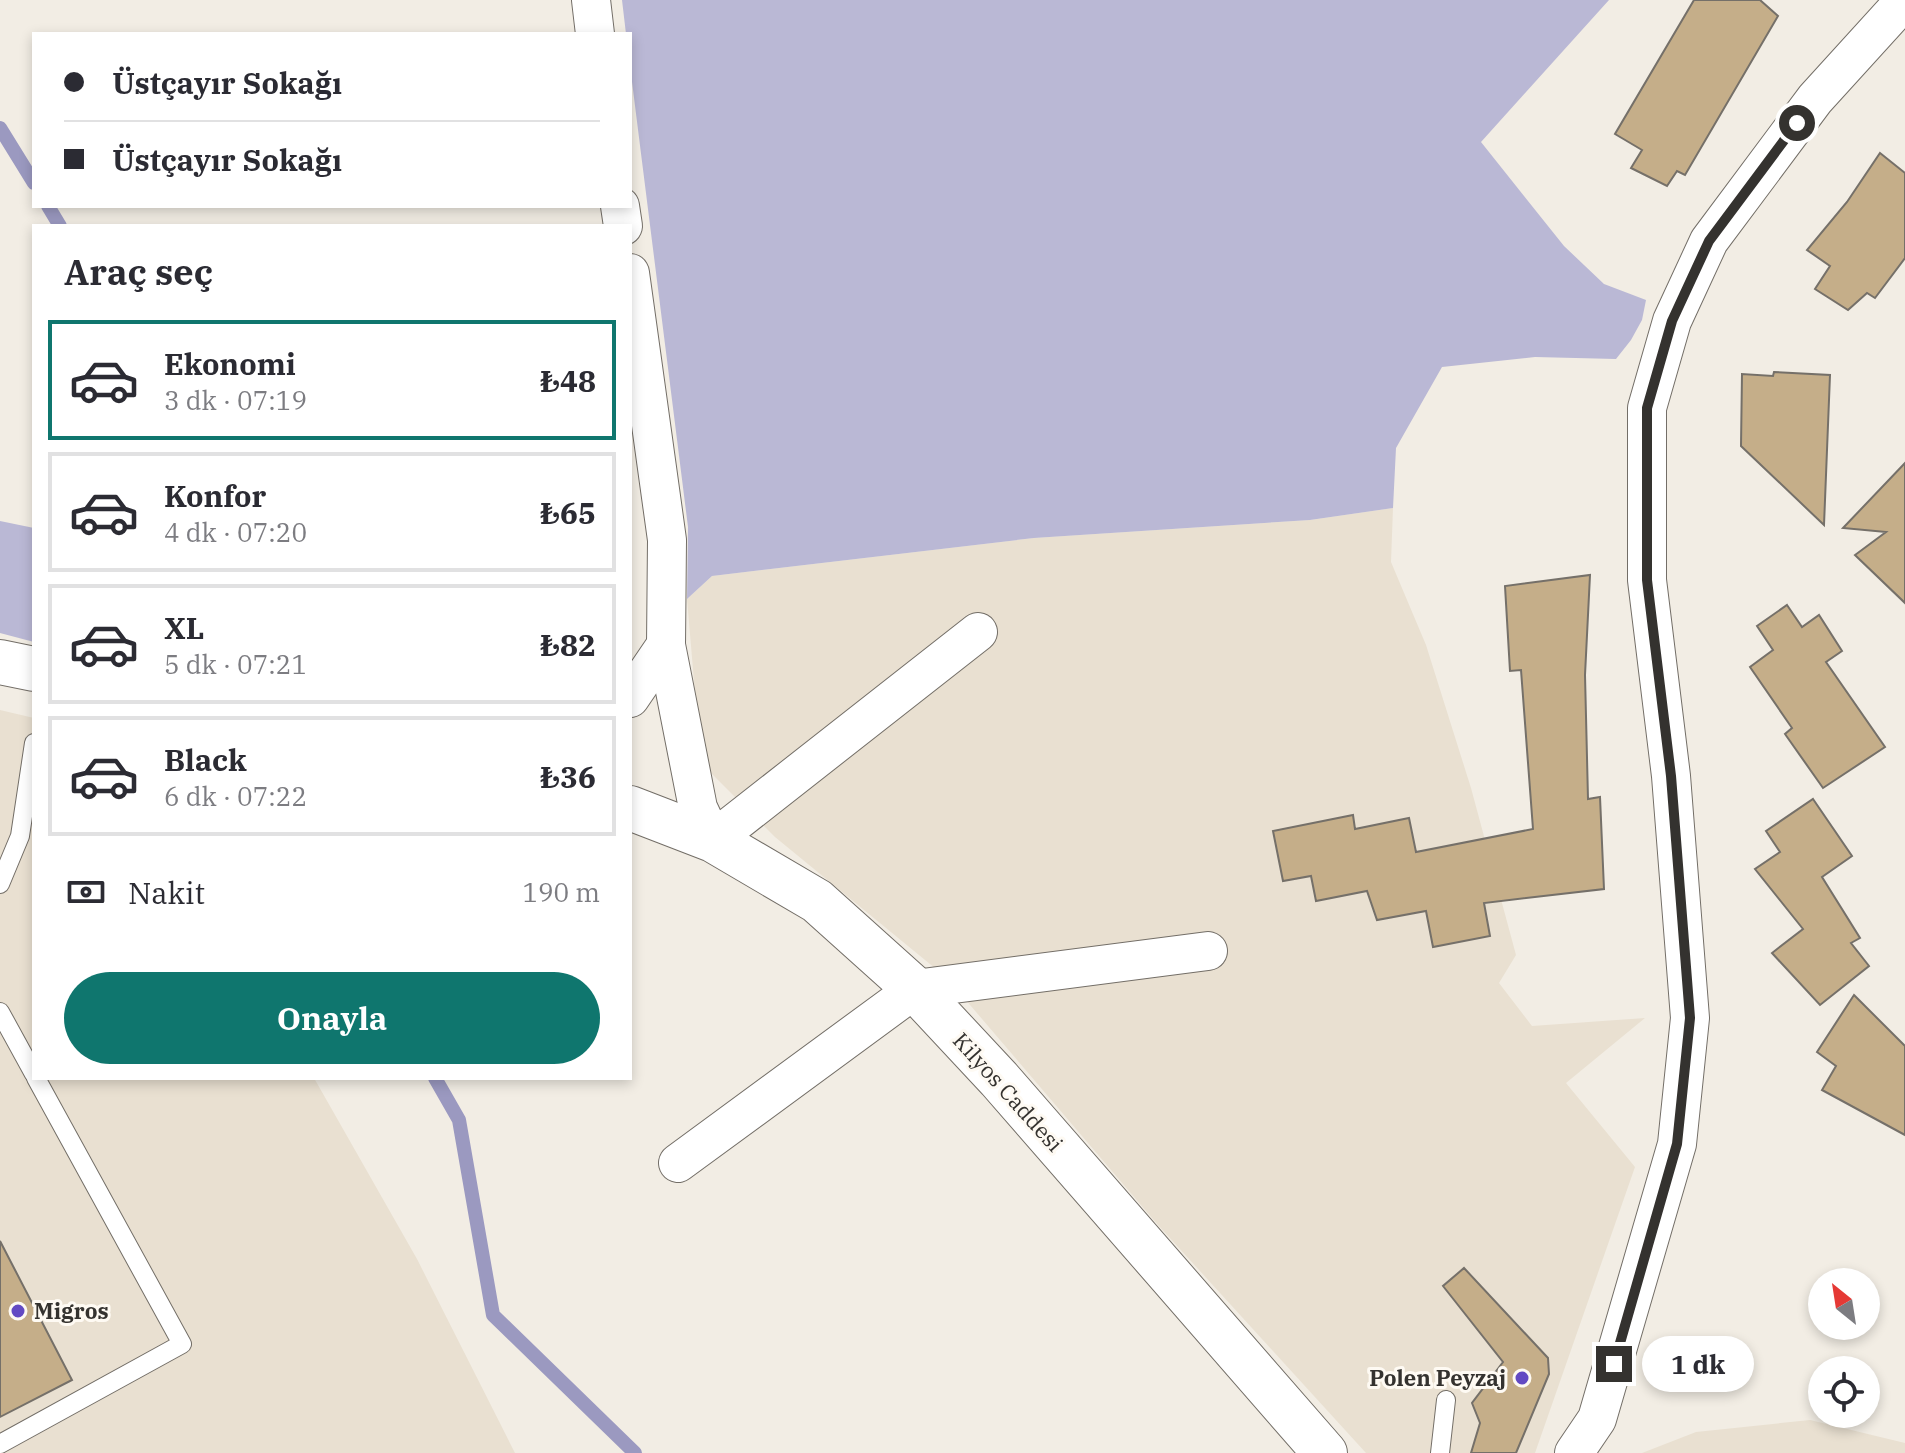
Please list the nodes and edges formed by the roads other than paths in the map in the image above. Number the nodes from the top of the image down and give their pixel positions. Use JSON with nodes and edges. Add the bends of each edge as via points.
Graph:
{"nodes":[{"id":1,"x":591,"y":0,"type":"edge"},
{"id":2,"x":1905,"y":0,"type":"edge"},
{"id":3,"x":595,"y":32,"type":"edge"},
{"id":4,"x":632,"y":287,"type":"edge"},
{"id":5,"x":978,"y":632,"type":"dead end"},
{"id":6,"x":666,"y":645,"type":"junction"},
{"id":7,"x":0,"y":662,"type":"edge"},
{"id":8,"x":32,"y":669,"type":"edge"},
{"id":9,"x":632,"y":695,"type":"edge"},
{"id":10,"x":32,"y":756,"type":"edge"},
{"id":11,"x":632,"y":809,"type":"edge"},
{"id":12,"x":713,"y":840,"type":"junction"},
{"id":13,"x":0,"y":884,"type":"edge"},
{"id":14,"x":1208,"y":951,"type":"dead end"},
{"id":15,"x":915,"y":989,"type":"junction"},
{"id":16,"x":0,"y":1012,"type":"edge"},
{"id":17,"x":32,"y":1071,"type":"edge"},
{"id":18,"x":37,"y":1080,"type":"edge"},
{"id":19,"x":678,"y":1163,"type":"dead end"},
{"id":20,"x":1446,"y":1400,"type":"dead end"},
{"id":21,"x":0,"y":1444,"type":"edge"},
{"id":22,"x":1325,"y":1453,"type":"edge"},
{"id":23,"x":1440,"y":1453,"type":"edge"},
{"id":24,"x":1574,"y":1453,"type":"edge"}],
"edges":[{"from":1,"to":3,"type":"street"},
{"from":2,"to":24,"type":"street","via":[[1815,99],[1709,241],[1672,321],[1647,408],[1647,580],[1671,776],[1690,1018],[1677,1144],[1597,1419]]},
{"from":4,"to":6,"type":"street","via":[[667,540]]},
{"from":5,"to":12,"type":"street"},
{"from":6,"to":9,"type":"street"},
{"from":6,"to":12,"type":"street","via":[[698,808]]},
{"from":7,"to":8,"type":"street"},
{"from":10,"to":13,"type":"lane","via":[[20,836]]},
{"from":11,"to":12,"type":"street","name":"Kilyos Caddesi"},
{"from":12,"to":15,"type":"street","name":"Kilyos Caddesi","via":[[817,901]]},
{"from":14,"to":15,"type":"street"},
{"from":15,"to":19,"type":"street"},
{"from":15,"to":22,"type":"street","name":"Kilyos Caddesi"},
{"from":16,"to":17,"type":"lane"},
{"from":18,"to":21,"type":"lane","via":[[182,1344]]},
{"from":20,"to":23,"type":"lane"}]}
